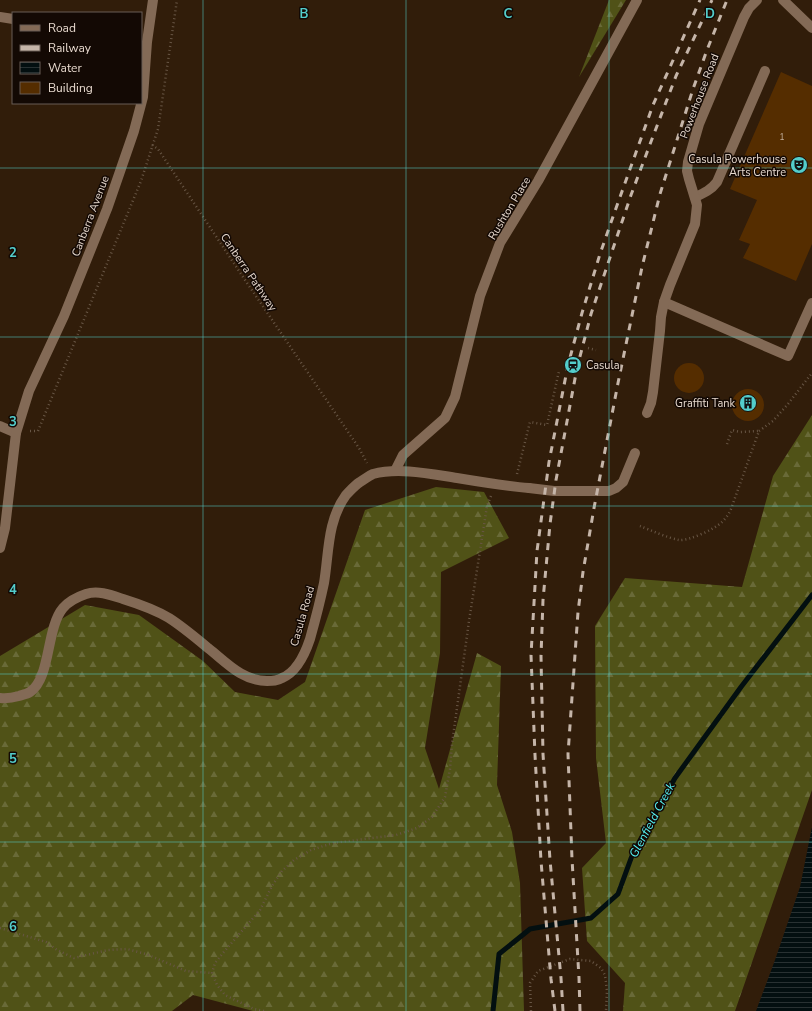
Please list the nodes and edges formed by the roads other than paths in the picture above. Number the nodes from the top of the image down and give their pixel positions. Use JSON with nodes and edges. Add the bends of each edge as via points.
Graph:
{"nodes":[{"id":1,"x":153,"y":0,"type":"edge"},
{"id":2,"x":638,"y":0,"type":"edge"},
{"id":3,"x":757,"y":0,"type":"edge"},
{"id":4,"x":783,"y":0,"type":"edge"},
{"id":5,"x":0,"y":18,"type":"edge"},
{"id":6,"x":12,"y":20,"type":"edge"},
{"id":7,"x":812,"y":28,"type":"edge"},
{"id":8,"x":144,"y":41,"type":"edge"},
{"id":9,"x":765,"y":71,"type":"dead end"},
{"id":10,"x":142,"y":104,"type":"edge"},
{"id":11,"x":142,"y":104,"type":"edge"},
{"id":12,"x":695,"y":197,"type":"junction"},
{"id":13,"x":664,"y":302,"type":"junction"},
{"id":14,"x":812,"y":303,"type":"edge"},
{"id":15,"x":647,"y":413,"type":"dead end"},
{"id":16,"x":0,"y":426,"type":"edge"},
{"id":17,"x":16,"y":432,"type":"junction"},
{"id":18,"x":635,"y":453,"type":"dead end"},
{"id":19,"x":395,"y":471,"type":"junction"},
{"id":20,"x":0,"y":548,"type":"edge"},
{"id":21,"x":0,"y":698,"type":"edge"}],
"edges":[{"from":1,"to":8,"type":"street","name":"Canberra Avenue"},
{"from":2,"to":19,"type":"street","name":"Rushton Place","via":[[538,182],[500,243],[480,296],[455,397],[445,418],[403,455]]},
{"from":3,"to":12,"type":"street","name":"Powerhouse Road","via":[[744,17],[699,124],[687,171]]},
{"from":4,"to":7,"type":"street"},
{"from":5,"to":6,"type":"street"},
{"from":8,"to":11,"type":"street","name":"Canberra Avenue"},
{"from":9,"to":12,"type":"street","via":[[713,188]]},
{"from":10,"to":17,"type":"street","name":"Canberra Avenue","via":[[107,209],[64,316],[29,391]]},
{"from":12,"to":13,"type":"street","name":"Powerhouse Road","via":[[696,224]]},
{"from":13,"to":14,"type":"street","via":[[788,356]]},
{"from":13,"to":15,"type":"street","name":"Powerhouse Road","via":[[653,392]]},
{"from":16,"to":17,"type":"street"},
{"from":17,"to":20,"type":"street","via":[[5,528]]},
{"from":18,"to":19,"type":"street","name":"Casula Road","via":[[623,482],[608,491],[554,491]]},
{"from":19,"to":21,"type":"street","name":"Casula Road","via":[[372,475],[354,486],[334,517],[324,582],[311,634],[302,660],[285,677],[276,681],[247,678],[233,670],[169,618],[144,606],[97,592],[73,600],[63,608],[56,621],[45,665],[36,686],[29,693],[12,698]]}]}
